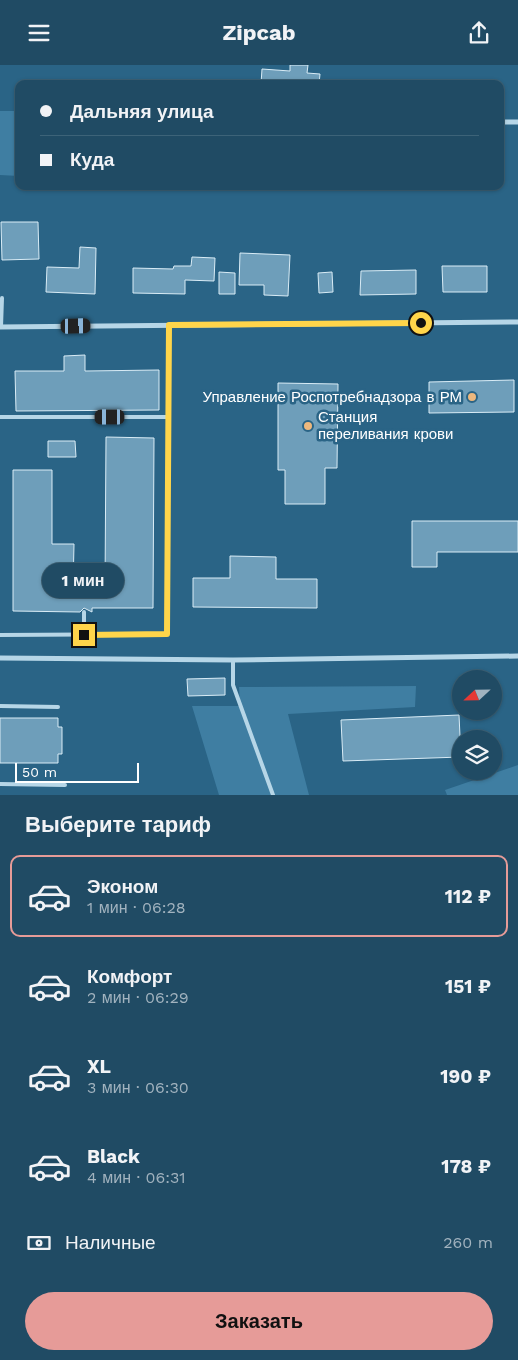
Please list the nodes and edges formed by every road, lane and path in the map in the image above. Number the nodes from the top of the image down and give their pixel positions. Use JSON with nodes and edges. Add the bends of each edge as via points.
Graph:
{"nodes":[{"id":1,"x":504,"y":122,"type":"edge"},
{"id":2,"x":518,"y":122,"type":"edge"},
{"id":3,"x":2,"y":298,"type":"dead end"},
{"id":4,"x":518,"y":322,"type":"edge"},
{"id":5,"x":169,"y":325,"type":"junction"},
{"id":6,"x":0,"y":327,"type":"edge"},
{"id":7,"x":0,"y":417,"type":"edge"},
{"id":8,"x":169,"y":417,"type":"junction"},
{"id":9,"x":84,"y":612,"type":"dead end"},
{"id":10,"x":0,"y":635,"type":"edge"},
{"id":11,"x":84,"y":635,"type":"junction"},
{"id":12,"x":518,"y":656,"type":"edge"},
{"id":13,"x":0,"y":658,"type":"edge"},
{"id":14,"x":233,"y":660,"type":"junction"},
{"id":15,"x":0,"y":706,"type":"edge"},
{"id":16,"x":58,"y":707,"type":"dead end"},
{"id":17,"x":0,"y":784,"type":"edge"},
{"id":18,"x":65,"y":785,"type":"dead end"},
{"id":19,"x":273,"y":795,"type":"edge"}],
"edges":[{"from":1,"to":2,"type":"street"},
{"from":3,"to":6,"type":"lane"},
{"from":4,"to":5,"type":"street"},
{"from":5,"to":6,"type":"street"},
{"from":5,"to":8,"type":"lane"},
{"from":7,"to":8,"type":"lane"},
{"from":8,"to":11,"type":"lane","via":[[167,634]]},
{"from":9,"to":11,"type":"lane"},
{"from":10,"to":11,"type":"lane"},
{"from":12,"to":14,"type":"street"},
{"from":13,"to":14,"type":"street"},
{"from":14,"to":19,"type":"lane","via":[[233,685]]},
{"from":15,"to":16,"type":"lane"},
{"from":17,"to":18,"type":"lane"}]}
